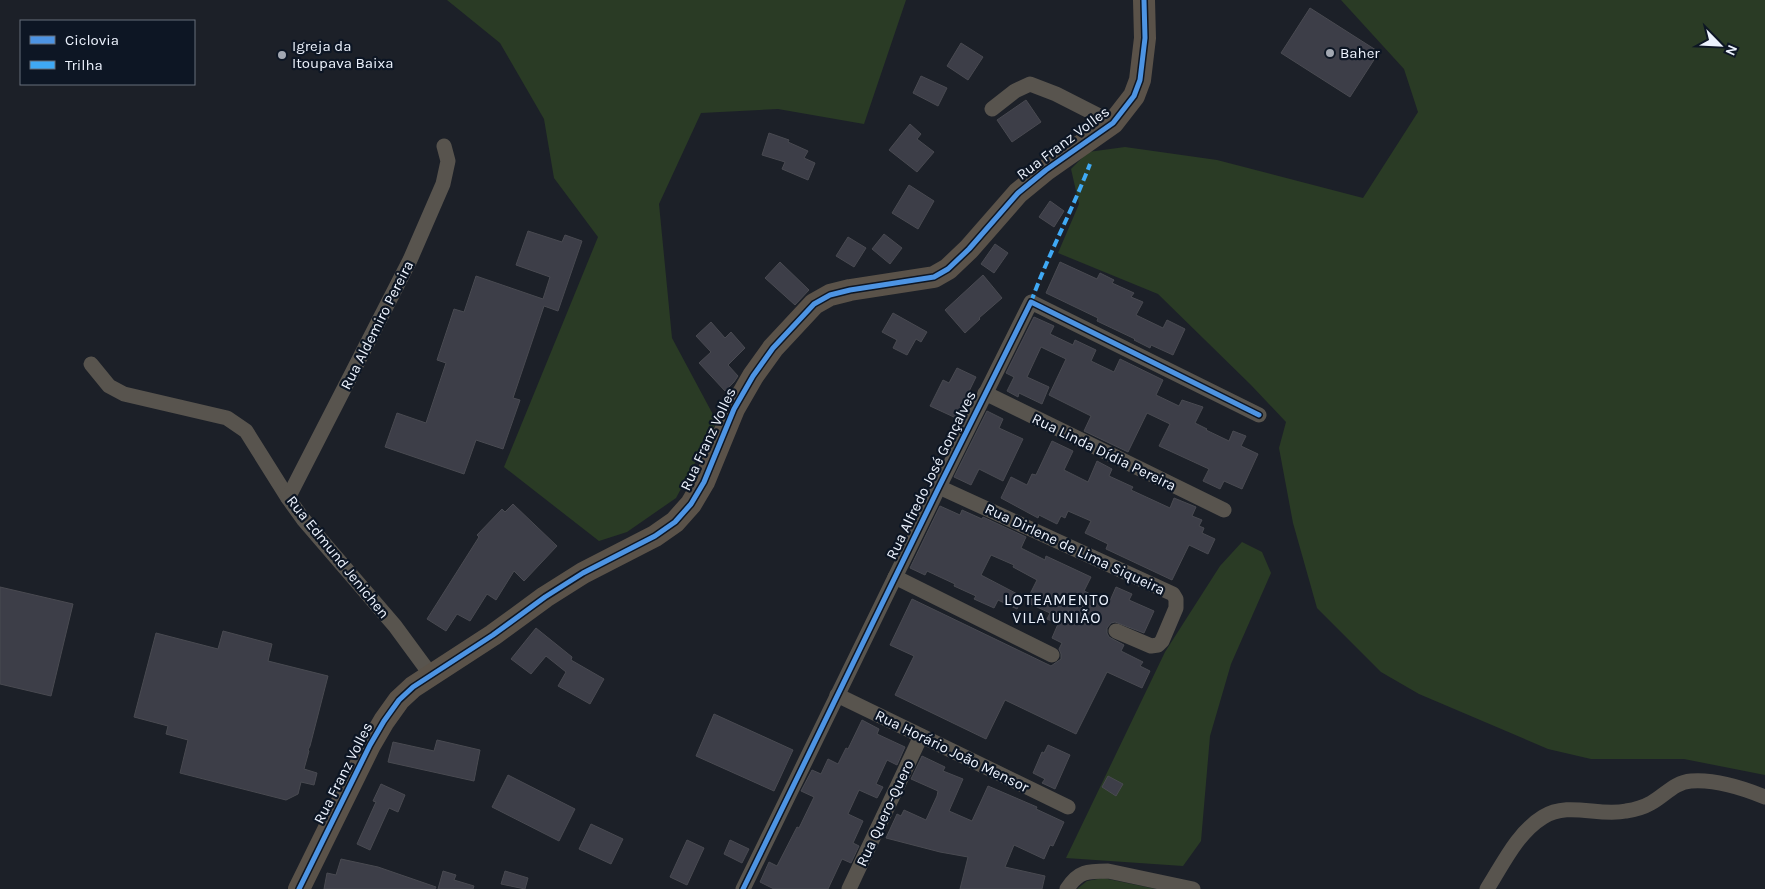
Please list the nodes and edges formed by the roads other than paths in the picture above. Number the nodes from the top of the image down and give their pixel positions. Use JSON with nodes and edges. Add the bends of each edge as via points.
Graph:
{"nodes":[{"id":1,"x":1144,"y":0,"type":"edge"},
{"id":2,"x":992,"y":109,"type":"dead end"},
{"id":3,"x":1113,"y":123,"type":"junction"},
{"id":4,"x":444,"y":146,"type":"dead end"},
{"id":5,"x":91,"y":364,"type":"dead end"},
{"id":6,"x":985,"y":393,"type":"junction"},
{"id":7,"x":1259,"y":415,"type":"dead end"},
{"id":8,"x":939,"y":487,"type":"junction"},
{"id":9,"x":288,"y":498,"type":"junction"},
{"id":10,"x":1224,"y":510,"type":"dead end"},
{"id":11,"x":895,"y":577,"type":"junction"},
{"id":12,"x":1116,"y":631,"type":"dead end"},
{"id":13,"x":1052,"y":655,"type":"dead end"},
{"id":14,"x":431,"y":676,"type":"junction"},
{"id":15,"x":836,"y":695,"type":"junction"},
{"id":16,"x":921,"y":736,"type":"junction"},
{"id":17,"x":1765,"y":798,"type":"edge"},
{"id":18,"x":1068,"y":807,"type":"dead end"},
{"id":19,"x":299,"y":889,"type":"edge"},
{"id":20,"x":742,"y":889,"type":"edge"},
{"id":21,"x":849,"y":889,"type":"edge"},
{"id":22,"x":1067,"y":889,"type":"edge"},
{"id":23,"x":1193,"y":889,"type":"edge"},
{"id":24,"x":1487,"y":889,"type":"edge"}],
"edges":[{"from":1,"to":3,"type":"street","name":"Rua Franz Volles","via":[[1145,38],[1140,80],[1134,96]]},
{"from":2,"to":3,"type":"street","via":[[1030,84]]},
{"from":3,"to":14,"type":"street","name":"Rua Franz Volles","via":[[1018,193],[948,269],[934,277],[830,295],[814,304],[773,348],[753,376],[734,409],[704,482],[675,522],[655,536],[583,573]]},
{"from":4,"to":9,"type":"street","name":"Rua Aldemiro Pereira","via":[[448,161],[443,184],[410,260]]},
{"from":5,"to":9,"type":"street","name":"Rua Edmund Jenichen","via":[[109,386],[124,394],[227,418],[246,432]]},
{"from":6,"to":7,"type":"street","name":"Rua Alfredo José Gonçalves","via":[[1031,302]]},
{"from":6,"to":8,"type":"street","name":"Rua Alfredo José Gonçalves"},
{"from":6,"to":10,"type":"street","name":"Rua Linda Dídia Pereira"},
{"from":8,"to":11,"type":"street","name":"Rua Alfredo José Gonçalves"},
{"from":8,"to":12,"type":"street","name":"Rua Dirlene de Lima Siqueira","via":[[1173,594],[1176,599],[1176,608],[1158,645],[1151,646]]},
{"from":9,"to":14,"type":"street","name":"Rua Edmund Jenichen","via":[[395,626]]},
{"from":11,"to":13,"type":"street"},
{"from":11,"to":15,"type":"street","name":"Rua Alfredo José Gonçalves"},
{"from":14,"to":19,"type":"street","name":"Rua Franz Volles","via":[[413,687],[384,721]]},
{"from":15,"to":16,"type":"street","name":"Rua Horário João Mensor"},
{"from":15,"to":20,"type":"street","name":"Rua Alfredo José Gonçalves"},
{"from":16,"to":18,"type":"street","name":"Rua Horário João Mensor"},
{"from":16,"to":21,"type":"street","name":"Rua Quero-Quero"},
{"from":17,"to":24,"type":"street","via":[[1711,782],[1689,781],[1650,804],[1624,812],[1563,810],[1543,816],[1520,836]]},
{"from":22,"to":23,"type":"street","via":[[1084,872],[1096,871]]}]}
